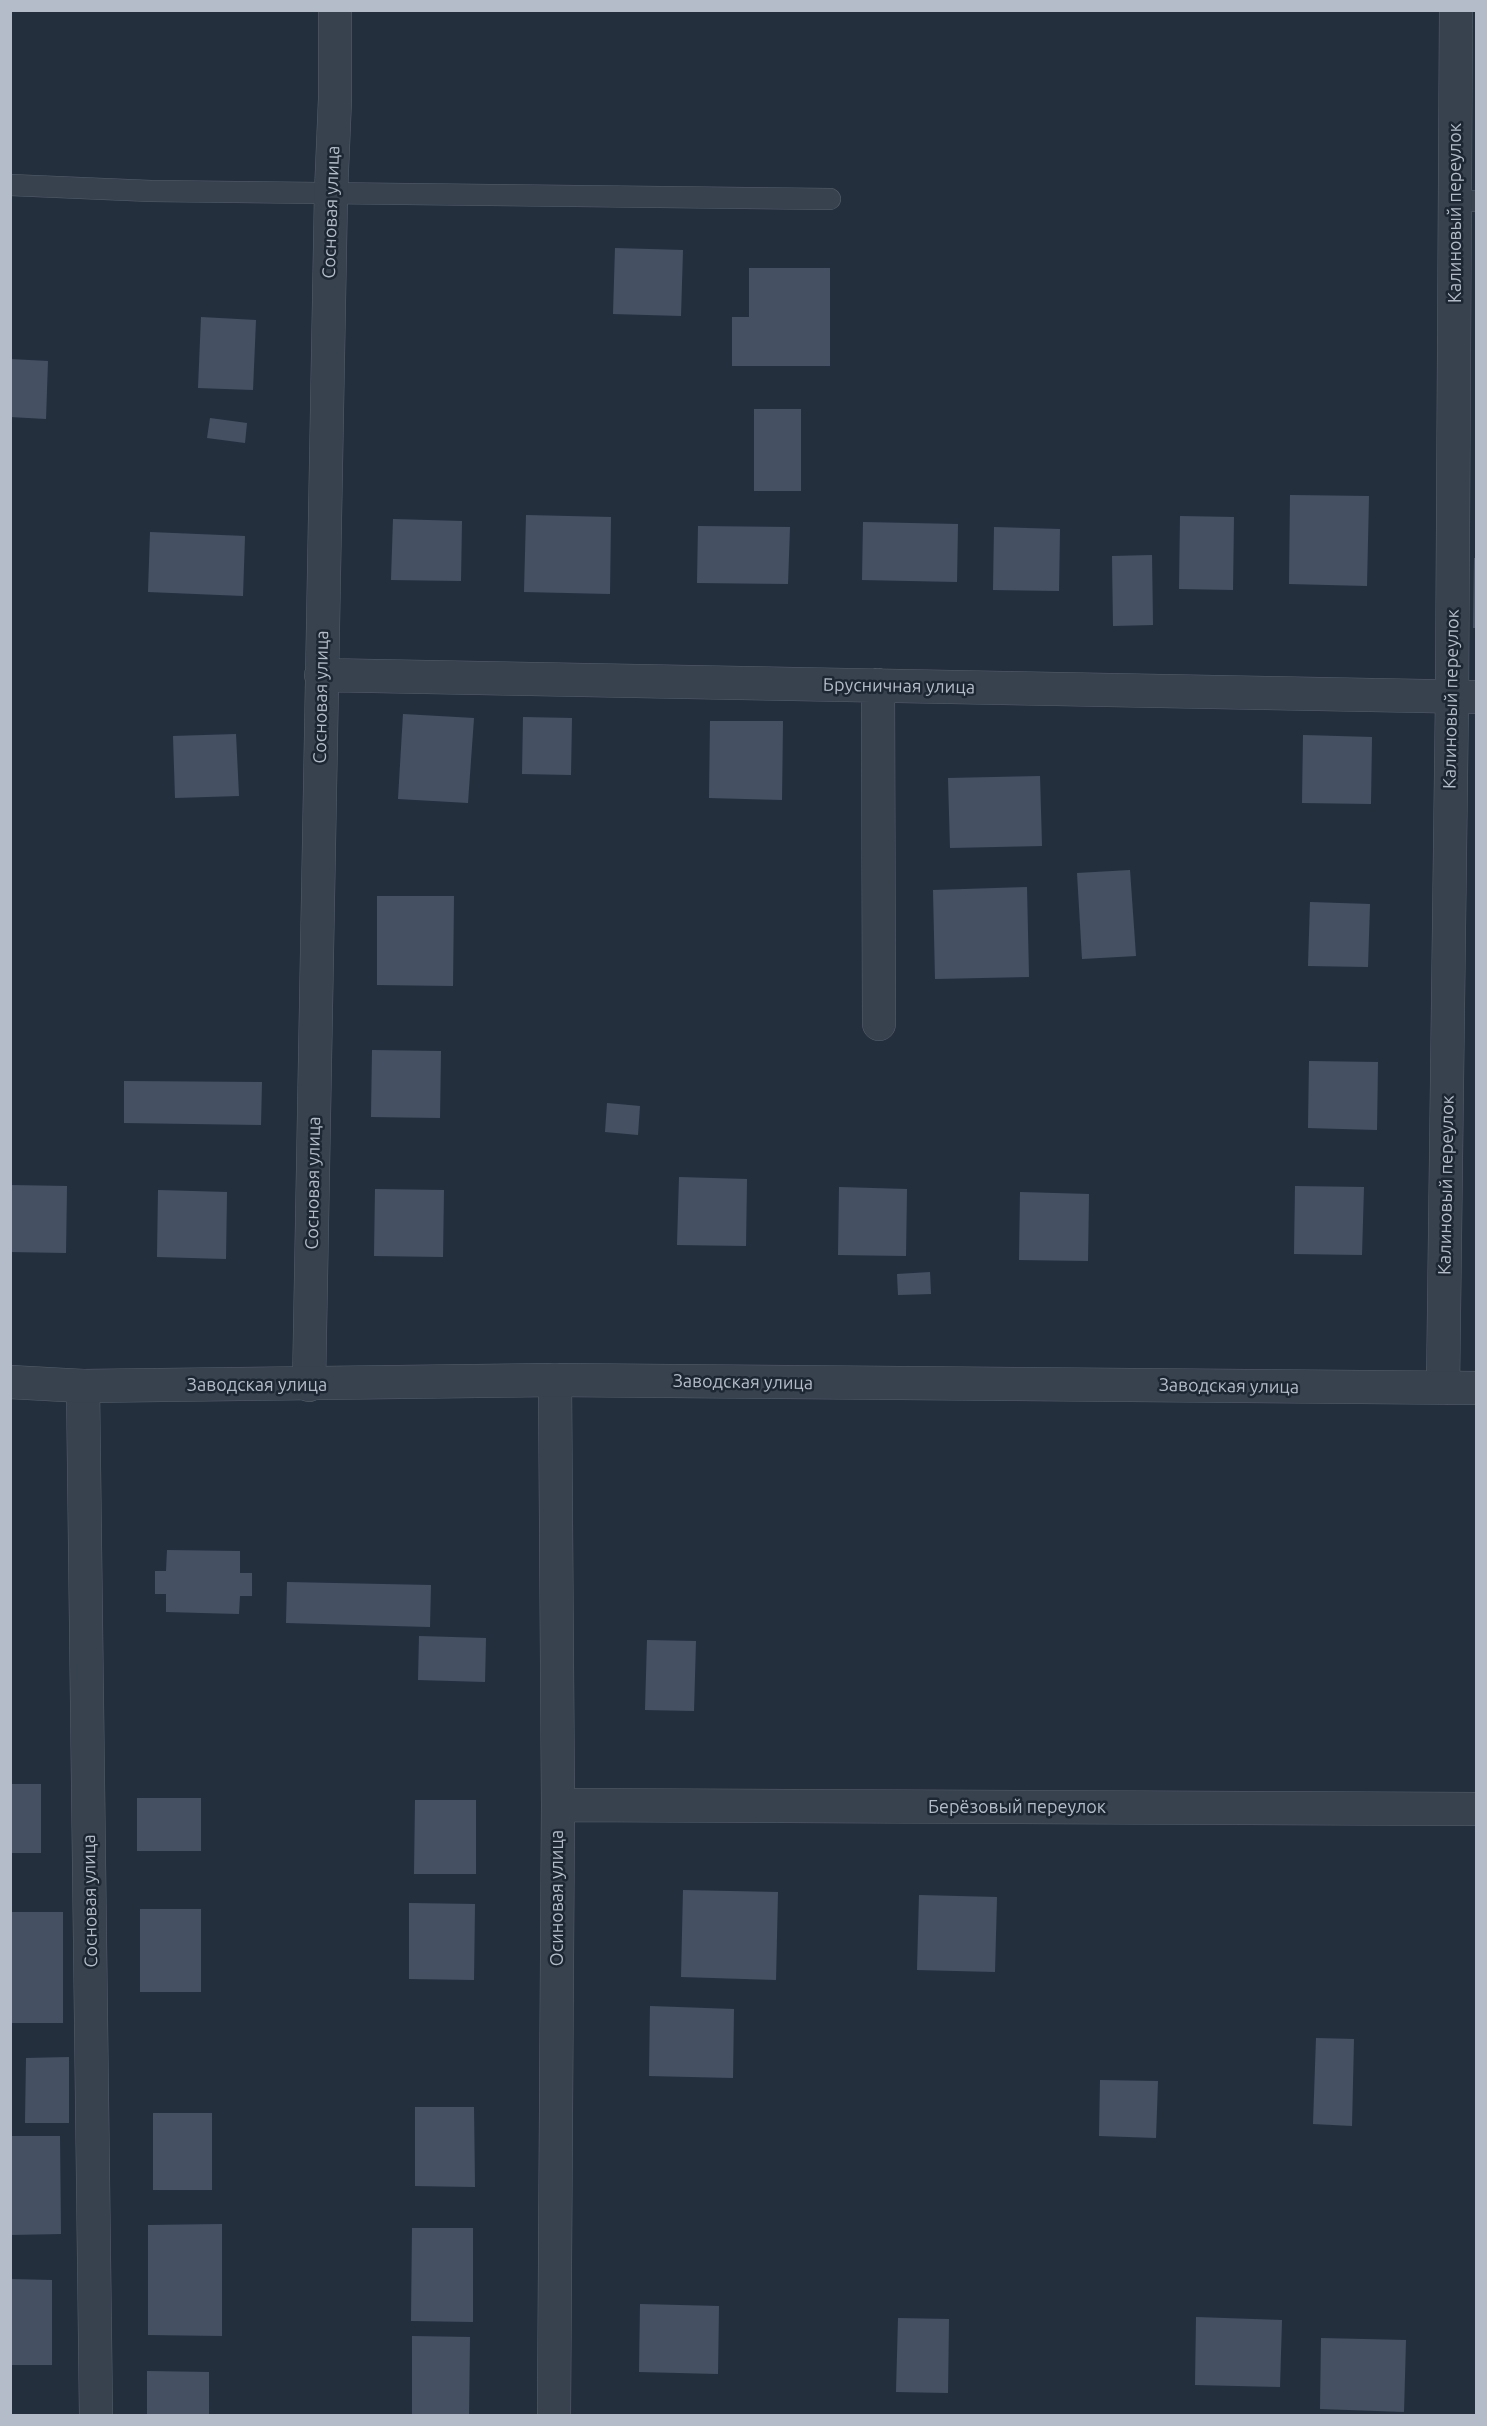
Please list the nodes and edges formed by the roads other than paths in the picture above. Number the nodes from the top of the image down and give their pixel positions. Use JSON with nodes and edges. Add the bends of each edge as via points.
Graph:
{"nodes":[{"id":1,"x":335,"y":10,"type":"edge"},
{"id":2,"x":1456,"y":10,"type":"edge"},
{"id":3,"x":10,"y":185,"type":"edge"},
{"id":4,"x":331,"y":193,"type":"junction"},
{"id":5,"x":830,"y":199,"type":"dead end"},
{"id":6,"x":1466,"y":201,"type":"edge"},
{"id":7,"x":321,"y":675,"type":"junction"},
{"id":8,"x":878,"y":685,"type":"junction"},
{"id":9,"x":1464,"y":697,"type":"edge"},
{"id":10,"x":879,"y":1024,"type":"dead end"},
{"id":11,"x":555,"y":1380,"type":"junction"},
{"id":12,"x":10,"y":1382,"type":"edge"},
{"id":13,"x":309,"y":1384,"type":"junction"},
{"id":14,"x":83,"y":1386,"type":"junction"},
{"id":15,"x":1443,"y":1388,"type":"junction"},
{"id":16,"x":1476,"y":1388,"type":"edge"},
{"id":17,"x":558,"y":1804,"type":"junction"},
{"id":18,"x":1476,"y":1809,"type":"edge"},
{"id":19,"x":96,"y":2415,"type":"edge"},
{"id":20,"x":554,"y":2415,"type":"edge"}],
"edges":[{"from":1,"to":4,"type":"street","name":"Сосновая улица"},
{"from":2,"to":6,"type":"street","name":"Калиновый переулок"},
{"from":3,"to":4,"type":"lane"},
{"from":4,"to":5,"type":"lane"},
{"from":4,"to":7,"type":"street","name":"Сосновая улица"},
{"from":6,"to":9,"type":"street","name":"Калиновый переулок"},
{"from":7,"to":8,"type":"street","name":"Брусничная улица"},
{"from":7,"to":13,"type":"street","name":"Сосновая улица"},
{"from":8,"to":9,"type":"street","name":"Брусничная улица"},
{"from":8,"to":10,"type":"street"},
{"from":9,"to":15,"type":"street","name":"Калиновый переулок"},
{"from":11,"to":13,"type":"street","name":"Заводская улица"},
{"from":11,"to":15,"type":"street","name":"Заводская улица"},
{"from":11,"to":17,"type":"street","name":"Осиновая улица"},
{"from":12,"to":14,"type":"street","name":"Заводская улица"},
{"from":13,"to":14,"type":"street","name":"Заводская улица"},
{"from":14,"to":19,"type":"street","name":"Сосновая улица"},
{"from":15,"to":16,"type":"street","name":"Заводская улица"},
{"from":17,"to":18,"type":"street","name":"Берёзовый переулок"},
{"from":17,"to":20,"type":"street","name":"Осиновая улица"}]}
